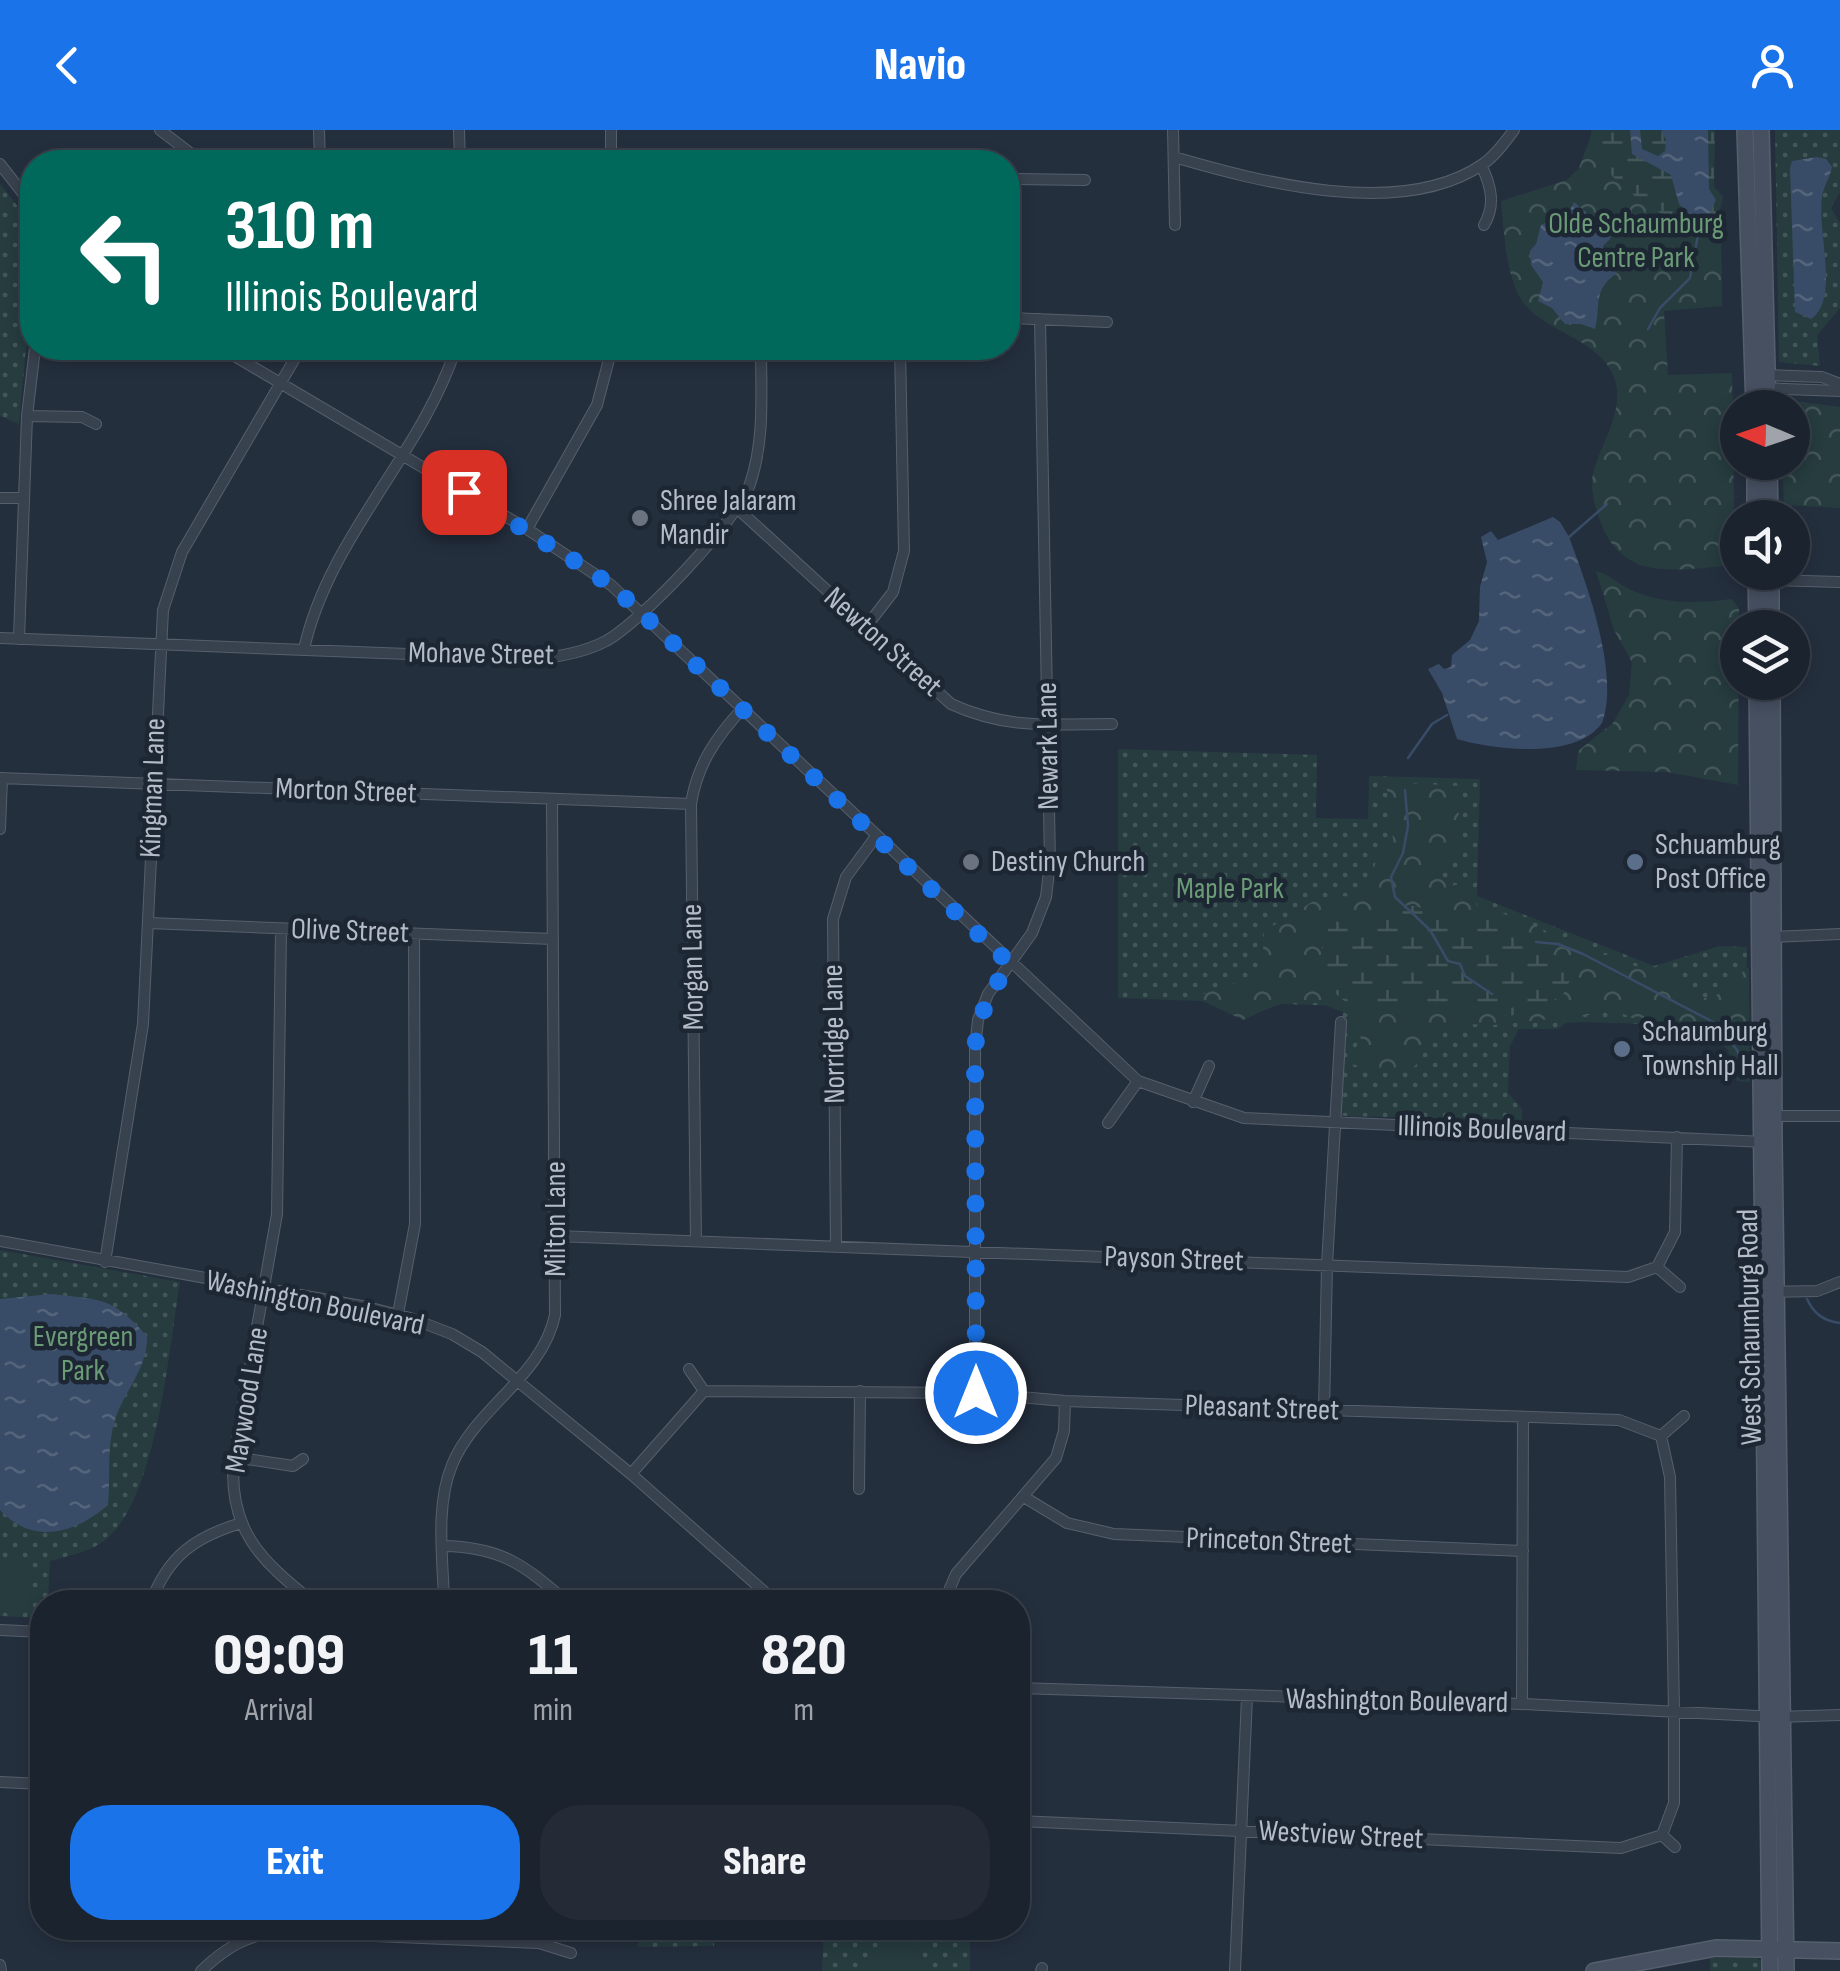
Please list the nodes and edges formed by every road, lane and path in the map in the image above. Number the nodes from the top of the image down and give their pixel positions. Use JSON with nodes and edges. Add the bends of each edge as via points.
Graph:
{"nodes":[{"id":1,"x":160,"y":130,"type":"edge"},
{"id":2,"x":1173,"y":130,"type":"edge"},
{"id":3,"x":1514,"y":130,"type":"edge"},
{"id":4,"x":1745,"y":130,"type":"edge"},
{"id":5,"x":1761,"y":130,"type":"edge"},
{"id":6,"x":186,"y":150,"type":"edge"},
{"id":7,"x":1174,"y":157,"type":"junction"},
{"id":8,"x":0,"y":164,"type":"edge"},
{"id":9,"x":1481,"y":165,"type":"junction"},
{"id":10,"x":1020,"y":179,"type":"edge"},
{"id":11,"x":1085,"y":180,"type":"dead end"},
{"id":12,"x":20,"y":189,"type":"edge"},
{"id":13,"x":1175,"y":225,"type":"dead end"},
{"id":14,"x":1484,"y":225,"type":"dead end"},
{"id":15,"x":1020,"y":319,"type":"edge"},
{"id":16,"x":1040,"y":320,"type":"junction"},
{"id":17,"x":1106,"y":322,"type":"dead end"},
{"id":18,"x":34,"y":360,"type":"edge"},
{"id":19,"x":241,"y":360,"type":"edge"},
{"id":20,"x":295,"y":360,"type":"edge"},
{"id":21,"x":452,"y":360,"type":"edge"},
{"id":22,"x":609,"y":360,"type":"edge"},
{"id":23,"x":760,"y":360,"type":"edge"},
{"id":24,"x":900,"y":360,"type":"edge"},
{"id":25,"x":1761,"y":382,"type":"junction"},
{"id":26,"x":282,"y":384,"type":"junction"},
{"id":27,"x":1840,"y":388,"type":"edge"},
{"id":28,"x":1759,"y":390,"type":"edge"},
{"id":29,"x":1763,"y":390,"type":"edge"},
{"id":30,"x":27,"y":416,"type":"junction"},
{"id":31,"x":96,"y":424,"type":"dead end"},
{"id":32,"x":401,"y":456,"type":"junction"},
{"id":33,"x":0,"y":498,"type":"edge"},
{"id":34,"x":24,"y":498,"type":"junction"},
{"id":35,"x":738,"y":509,"type":"junction"},
{"id":36,"x":527,"y":529,"type":"junction"},
{"id":37,"x":1810,"y":580,"type":"edge"},
{"id":38,"x":1840,"y":582,"type":"edge"},
{"id":39,"x":643,"y":615,"type":"junction"},
{"id":40,"x":866,"y":627,"type":"junction"},
{"id":41,"x":0,"y":638,"type":"edge"},
{"id":42,"x":19,"y":638,"type":"junction"},
{"id":43,"x":159,"y":644,"type":"junction"},
{"id":44,"x":304,"y":649,"type":"junction"},
{"id":45,"x":1758,"y":700,"type":"edge"},
{"id":46,"x":1772,"y":700,"type":"edge"},
{"id":47,"x":744,"y":708,"type":"junction"},
{"id":48,"x":1047,"y":724,"type":"junction"},
{"id":49,"x":1112,"y":724,"type":"dead end"},
{"id":50,"x":1,"y":778,"type":"edge"},
{"id":51,"x":153,"y":784,"type":"junction"},
{"id":52,"x":552,"y":800,"type":"junction"},
{"id":53,"x":692,"y":804,"type":"junction"},
{"id":54,"x":0,"y":829,"type":"edge"},
{"id":55,"x":877,"y":835,"type":"junction"},
{"id":56,"x":148,"y":923,"type":"junction"},
{"id":57,"x":281,"y":929,"type":"junction"},
{"id":58,"x":414,"y":934,"type":"junction"},
{"id":59,"x":1840,"y":934,"type":"edge"},
{"id":60,"x":1766,"y":938,"type":"junction"},
{"id":61,"x":553,"y":939,"type":"junction"},
{"id":62,"x":1010,"y":964,"type":"junction"},
{"id":63,"x":1341,"y":1022,"type":"dead end"},
{"id":64,"x":1209,"y":1066,"type":"dead end"},
{"id":65,"x":1138,"y":1080,"type":"junction"},
{"id":66,"x":1193,"y":1102,"type":"junction"},
{"id":67,"x":1768,"y":1116,"type":"junction"},
{"id":68,"x":1840,"y":1116,"type":"edge"},
{"id":69,"x":1108,"y":1123,"type":"dead end"},
{"id":70,"x":1334,"y":1123,"type":"junction"},
{"id":71,"x":1677,"y":1137,"type":"junction"},
{"id":72,"x":1768,"y":1142,"type":"junction"},
{"id":73,"x":556,"y":1236,"type":"junction"},
{"id":74,"x":0,"y":1241,"type":"edge"},
{"id":75,"x":696,"y":1241,"type":"junction"},
{"id":76,"x":836,"y":1246,"type":"junction"},
{"id":77,"x":976,"y":1252,"type":"junction"},
{"id":78,"x":105,"y":1262,"type":"junction"},
{"id":79,"x":1327,"y":1265,"type":"junction"},
{"id":80,"x":1657,"y":1266,"type":"junction"},
{"id":81,"x":1840,"y":1282,"type":"edge"},
{"id":82,"x":1680,"y":1288,"type":"dead end"},
{"id":83,"x":264,"y":1290,"type":"junction"},
{"id":84,"x":1772,"y":1292,"type":"junction"},
{"id":85,"x":398,"y":1314,"type":"junction"},
{"id":86,"x":690,"y":1369,"type":"dead end"},
{"id":87,"x":518,"y":1379,"type":"junction"},
{"id":88,"x":704,"y":1391,"type":"junction"},
{"id":89,"x":860,"y":1391,"type":"junction"},
{"id":90,"x":976,"y":1393,"type":"junction"},
{"id":91,"x":1065,"y":1401,"type":"junction"},
{"id":92,"x":1324,"y":1411,"type":"junction"},
{"id":93,"x":1684,"y":1416,"type":"dead end"},
{"id":94,"x":1523,"y":1417,"type":"junction"},
{"id":95,"x":1661,"y":1436,"type":"junction"},
{"id":96,"x":234,"y":1456,"type":"junction"},
{"id":97,"x":304,"y":1460,"type":"dead end"},
{"id":98,"x":631,"y":1474,"type":"junction"},
{"id":99,"x":858,"y":1489,"type":"dead end"},
{"id":100,"x":1024,"y":1496,"type":"junction"},
{"id":101,"x":241,"y":1523,"type":"junction"},
{"id":102,"x":443,"y":1546,"type":"junction"},
{"id":103,"x":1523,"y":1551,"type":"junction"},
{"id":104,"x":156,"y":1590,"type":"edge"},
{"id":105,"x":299,"y":1590,"type":"edge"},
{"id":106,"x":444,"y":1590,"type":"edge"},
{"id":107,"x":552,"y":1590,"type":"edge"},
{"id":108,"x":762,"y":1590,"type":"edge"},
{"id":109,"x":949,"y":1590,"type":"edge"},
{"id":110,"x":0,"y":1630,"type":"edge"},
{"id":111,"x":30,"y":1631,"type":"edge"},
{"id":112,"x":1030,"y":1688,"type":"edge"},
{"id":113,"x":1247,"y":1697,"type":"junction"},
{"id":114,"x":1522,"y":1704,"type":"junction"},
{"id":115,"x":1674,"y":1711,"type":"junction"},
{"id":116,"x":1840,"y":1715,"type":"edge"},
{"id":117,"x":1775,"y":1717,"type":"junction"},
{"id":118,"x":0,"y":1782,"type":"edge"},
{"id":119,"x":30,"y":1783,"type":"edge"},
{"id":120,"x":1030,"y":1822,"type":"edge"},
{"id":121,"x":1243,"y":1831,"type":"junction"},
{"id":122,"x":1662,"y":1835,"type":"junction"},
{"id":123,"x":1675,"y":1847,"type":"dead end"},
{"id":124,"x":249,"y":1940,"type":"edge"},
{"id":125,"x":506,"y":1940,"type":"edge"},
{"id":126,"x":1778,"y":1948,"type":"junction"},
{"id":127,"x":1840,"y":1951,"type":"edge"},
{"id":128,"x":572,"y":1953,"type":"dead end"},
{"id":129,"x":201,"y":1971,"type":"edge"},
{"id":130,"x":1235,"y":1971,"type":"edge"},
{"id":131,"x":1594,"y":1971,"type":"edge"},
{"id":132,"x":1770,"y":1971,"type":"edge"},
{"id":133,"x":1786,"y":1971,"type":"edge"}],
"edges":[{"from":1,"to":6,"type":"street"},
{"from":2,"to":7,"type":"street"},
{"from":3,"to":9,"type":"street"},
{"from":4,"to":25,"type":"main road"},
{"from":5,"to":25,"type":"main road"},
{"from":7,"to":9,"type":"street","via":[[1252,179],[1352,192],[1431,185]]},
{"from":7,"to":13,"type":"street"},
{"from":8,"to":12,"type":"street"},
{"from":9,"to":14,"type":"street","via":[[1492,204]]},
{"from":10,"to":11,"type":"street"},
{"from":15,"to":16,"type":"street"},
{"from":16,"to":17,"type":"street"},
{"from":16,"to":48,"type":"street","name":"Newark Lane"},
{"from":18,"to":30,"type":"street"},
{"from":19,"to":26,"type":"street","name":"Illinois Boulevard"},
{"from":20,"to":26,"type":"street","name":"Kingman Lane"},
{"from":21,"to":32,"type":"street"},
{"from":22,"to":36,"type":"street","via":[[597,405]]},
{"from":23,"to":35,"type":"street","name":"Mohave Street","via":[[761,440]]},
{"from":24,"to":40,"type":"street","via":[[904,550],[893,592]]},
{"from":25,"to":27,"type":"street"},
{"from":25,"to":28,"type":"main road"},
{"from":25,"to":29,"type":"main road"},
{"from":26,"to":32,"type":"street","name":"Illinois Boulevard"},
{"from":26,"to":43,"type":"street","name":"Kingman Lane","via":[[182,552]]},
{"from":30,"to":31,"type":"street","via":[[82,417]]},
{"from":30,"to":34,"type":"street"},
{"from":32,"to":36,"type":"street","name":"Illinois Boulevard"},
{"from":32,"to":44,"type":"street","via":[[325,583]]},
{"from":33,"to":34,"type":"street"},
{"from":34,"to":42,"type":"street"},
{"from":35,"to":39,"type":"street","name":"Mohave Street"},
{"from":35,"to":40,"type":"street","name":"Newton Street"},
{"from":36,"to":39,"type":"street","name":"Illinois Boulevard"},
{"from":37,"to":38,"type":"street"},
{"from":39,"to":44,"type":"street","name":"Mohave Street","via":[[604,642],[548,658]]},
{"from":39,"to":47,"type":"street","name":"Illinois Boulevard"},
{"from":40,"to":48,"type":"street","name":"Newton Street","via":[[951,704],[1003,723]]},
{"from":41,"to":42,"type":"street","name":"Mohave Street"},
{"from":42,"to":43,"type":"street","name":"Mohave Street"},
{"from":43,"to":44,"type":"street","name":"Mohave Street"},
{"from":43,"to":51,"type":"street","name":"Kingman Lane"},
{"from":45,"to":60,"type":"main road","name":"West Schaumburg Road"},
{"from":46,"to":60,"type":"main road","name":"West Schaumburg Road"},
{"from":47,"to":53,"type":"street","name":"Morgan Lane","via":[[707,754]]},
{"from":47,"to":55,"type":"street","name":"Illinois Boulevard"},
{"from":48,"to":49,"type":"street","name":"Newton Street"},
{"from":48,"to":62,"type":"street","name":"Newark Lane","via":[[1046,897]]},
{"from":50,"to":51,"type":"street","name":"Morton Street"},
{"from":50,"to":54,"type":"street"},
{"from":51,"to":52,"type":"street","name":"Morton Street"},
{"from":51,"to":56,"type":"street","name":"Kingman Lane"},
{"from":52,"to":53,"type":"street","name":"Morton Street"},
{"from":52,"to":61,"type":"street","name":"Milton Lane"},
{"from":53,"to":75,"type":"street","name":"Morgan Lane"},
{"from":55,"to":62,"type":"street","name":"Illinois Boulevard"},
{"from":55,"to":76,"type":"street","name":"Norridge Lane","via":[[846,876],[833,919]]},
{"from":56,"to":57,"type":"street","name":"Olive Street"},
{"from":56,"to":78,"type":"street","name":"Kingman Lane","via":[[140,1056]]},
{"from":57,"to":58,"type":"street","name":"Olive Street"},
{"from":57,"to":83,"type":"street","name":"Maywood Lane","via":[[279,1182]]},
{"from":58,"to":61,"type":"street","name":"Olive Street"},
{"from":58,"to":85,"type":"street","via":[[416,1224]]},
{"from":59,"to":60,"type":"street"},
{"from":60,"to":67,"type":"main road","name":"West Schaumburg Road"},
{"from":61,"to":73,"type":"street","name":"Milton Lane"},
{"from":62,"to":65,"type":"street","name":"Illinois Boulevard"},
{"from":62,"to":77,"type":"street","name":"Newark Lane","via":[[978,1020]]},
{"from":63,"to":70,"type":"street"},
{"from":64,"to":66,"type":"street"},
{"from":65,"to":66,"type":"street","name":"Illinois Boulevard"},
{"from":65,"to":69,"type":"street"},
{"from":66,"to":70,"type":"street","name":"Illinois Boulevard","via":[[1244,1118]]},
{"from":67,"to":68,"type":"street"},
{"from":67,"to":72,"type":"main road","name":"West Schaumburg Road"},
{"from":70,"to":71,"type":"street","name":"Illinois Boulevard"},
{"from":70,"to":79,"type":"street"},
{"from":71,"to":72,"type":"street","name":"Illinois Boulevard"},
{"from":71,"to":80,"type":"street","via":[[1675,1232]]},
{"from":72,"to":84,"type":"main road","name":"West Schaumburg Road"},
{"from":73,"to":75,"type":"street","name":"Payson Street"},
{"from":73,"to":87,"type":"street","name":"Milton Lane","via":[[552,1327]]},
{"from":74,"to":78,"type":"street","name":"Washington Boulevard"},
{"from":75,"to":76,"type":"street","name":"Payson Street"},
{"from":76,"to":77,"type":"street","name":"Payson Street"},
{"from":77,"to":79,"type":"street","name":"Payson Street"},
{"from":77,"to":90,"type":"street","name":"Newark Lane"},
{"from":78,"to":83,"type":"street","name":"Washington Boulevard"},
{"from":79,"to":80,"type":"street","name":"Payson Street","via":[[1620,1277]]},
{"from":79,"to":92,"type":"street"},
{"from":80,"to":82,"type":"street"},
{"from":81,"to":84,"type":"street","via":[[1817,1291]]},
{"from":83,"to":85,"type":"street","name":"Washington Boulevard"},
{"from":83,"to":96,"type":"street","name":"Maywood Lane"},
{"from":84,"to":117,"type":"main road","name":"West Schaumburg Road"},
{"from":85,"to":87,"type":"street","name":"Washington Boulevard","via":[[452,1334]]},
{"from":86,"to":88,"type":"street"},
{"from":87,"to":98,"type":"street","name":"Washington Boulevard"},
{"from":87,"to":102,"type":"street","name":"Milton Lane","via":[[452,1466]]},
{"from":88,"to":89,"type":"street","name":"Pleasant Street"},
{"from":88,"to":98,"type":"street"},
{"from":89,"to":90,"type":"street","name":"Pleasant Street"},
{"from":89,"to":99,"type":"street"},
{"from":90,"to":91,"type":"street","name":"Pleasant Street"},
{"from":91,"to":92,"type":"street","name":"Pleasant Street"},
{"from":91,"to":100,"type":"street","via":[[1056,1458]]},
{"from":92,"to":94,"type":"street","name":"Pleasant Street"},
{"from":93,"to":95,"type":"street"},
{"from":94,"to":95,"type":"street","name":"Pleasant Street","via":[[1618,1420]]},
{"from":94,"to":103,"type":"street"},
{"from":95,"to":115,"type":"street","via":[[1670,1478]]},
{"from":96,"to":97,"type":"street","via":[[292,1466]]},
{"from":96,"to":101,"type":"street","name":"Maywood Lane"},
{"from":98,"to":108,"type":"street","name":"Washington Boulevard"},
{"from":100,"to":103,"type":"street","name":"Princeton Street","via":[[1067,1523],[1114,1534]]},
{"from":100,"to":109,"type":"street"},
{"from":101,"to":104,"type":"street","via":[[182,1550]]},
{"from":101,"to":105,"type":"street","name":"Maywood Lane","via":[[263,1560]]},
{"from":102,"to":106,"type":"street","name":"Milton Lane"},
{"from":102,"to":107,"type":"street","via":[[508,1556]]},
{"from":103,"to":114,"type":"street"},
{"from":110,"to":111,"type":"street"},
{"from":112,"to":113,"type":"street","name":"Washington Boulevard"},
{"from":113,"to":114,"type":"street","name":"Washington Boulevard"},
{"from":113,"to":121,"type":"street"},
{"from":114,"to":115,"type":"street","name":"Washington Boulevard"},
{"from":115,"to":117,"type":"street","name":"Washington Boulevard"},
{"from":115,"to":122,"type":"street","via":[[1674,1803]]},
{"from":116,"to":117,"type":"street","name":"Washington Boulevard"},
{"from":117,"to":126,"type":"main road","name":"West Schaumburg Road"},
{"from":118,"to":119,"type":"street"},
{"from":120,"to":121,"type":"street","name":"Westview Street"},
{"from":121,"to":122,"type":"street","name":"Westview Street","via":[[1621,1848]]},
{"from":121,"to":130,"type":"street"},
{"from":122,"to":123,"type":"street"},
{"from":124,"to":129,"type":"street"},
{"from":125,"to":128,"type":"street"},
{"from":126,"to":127,"type":"main road"},
{"from":126,"to":131,"type":"main road","via":[[1716,1948]]},
{"from":126,"to":132,"type":"main road","name":"West Schaumburg Road"},
{"from":126,"to":133,"type":"main road","name":"West Schaumburg Road"}]}
